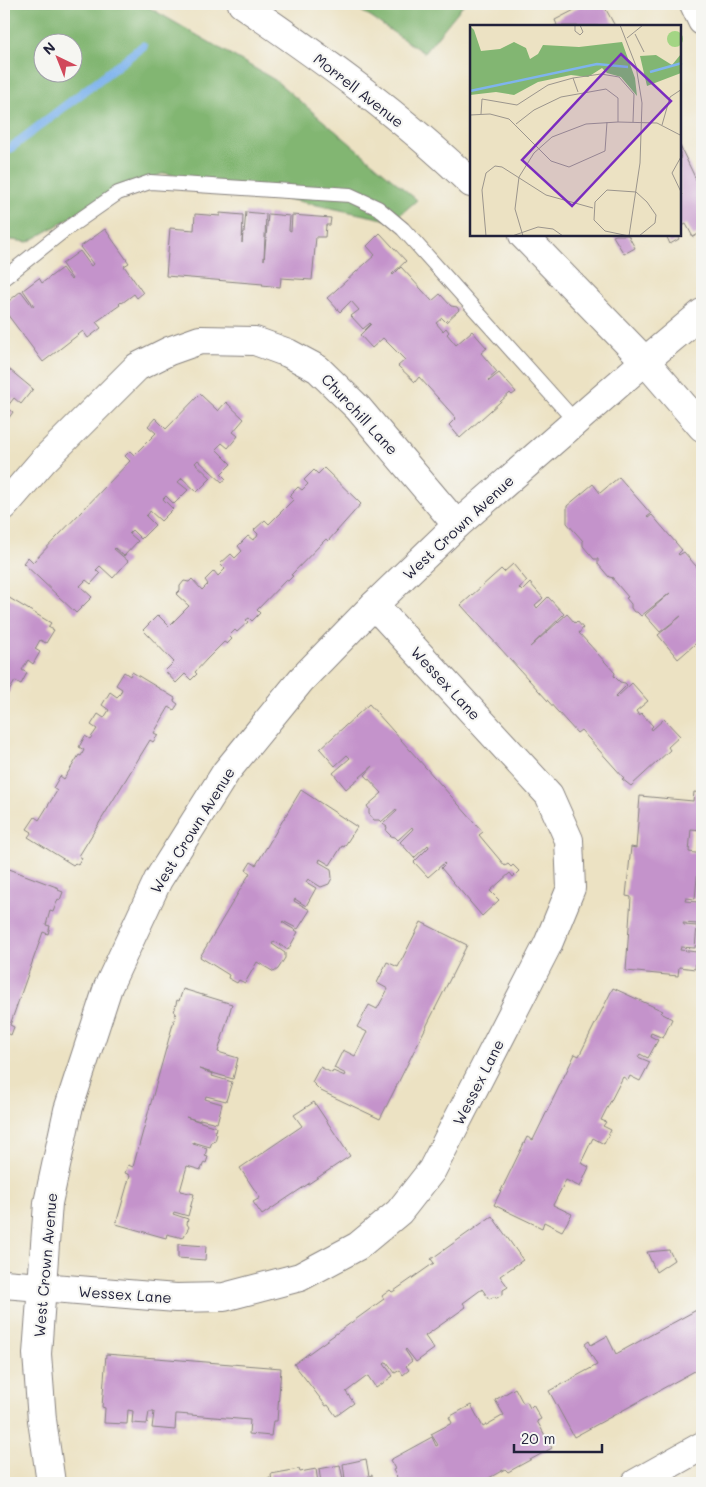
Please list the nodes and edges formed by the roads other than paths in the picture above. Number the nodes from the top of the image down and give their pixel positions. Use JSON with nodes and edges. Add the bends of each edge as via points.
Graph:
{"nodes":[{"id":1,"x":242,"y":4,"type":"edge"},
{"id":2,"x":694,"y":4,"type":"edge"},
{"id":3,"x":702,"y":21,"type":"edge"},
{"id":4,"x":470,"y":183,"type":"edge"},
{"id":5,"x":524,"y":236,"type":"edge"},
{"id":6,"x":4,"y":278,"type":"edge"},
{"id":7,"x":702,"y":313,"type":"edge"},
{"id":8,"x":644,"y":361,"type":"junction"},
{"id":9,"x":575,"y":421,"type":"junction"},
{"id":10,"x":702,"y":427,"type":"edge"},
{"id":11,"x":4,"y":506,"type":"edge"},
{"id":12,"x":457,"y":525,"type":"junction"},
{"id":13,"x":374,"y":605,"type":"junction"},
{"id":14,"x":4,"y":1284,"type":"edge"},
{"id":15,"x":42,"y":1288,"type":"junction"},
{"id":16,"x":702,"y":1446,"type":"edge"},
{"id":17,"x":51,"y":1483,"type":"edge"},
{"id":18,"x":636,"y":1483,"type":"edge"}],
"edges":[{"from":1,"to":4,"type":"street","name":"Morrell Avenue","via":[[404,123]]},
{"from":2,"to":3,"type":"street"},
{"from":5,"to":8,"type":"street"},
{"from":6,"to":9,"type":"lane","via":[[118,193],[150,182],[350,195],[378,208],[403,229]]},
{"from":7,"to":8,"type":"street","name":"West Crown Avenue"},
{"from":8,"to":9,"type":"street","name":"West Crown Avenue"},
{"from":8,"to":10,"type":"street"},
{"from":9,"to":12,"type":"street","name":"West Crown Avenue"},
{"from":11,"to":12,"type":"street","name":"Churchill Lane","via":[[43,461],[138,367],[168,351],[200,340],[255,341],[318,369],[358,408]]},
{"from":12,"to":13,"type":"street","name":"West Crown Avenue"},
{"from":13,"to":15,"type":"street","name":"West Crown Avenue","via":[[301,680],[226,772],[158,880],[108,987],[68,1110],[48,1203]]},
{"from":13,"to":15,"type":"street","name":"Wessex Lane","via":[[550,795],[569,840],[571,888],[548,944],[432,1170],[399,1212],[358,1246],[300,1277],[224,1297],[176,1298]]},
{"from":14,"to":15,"type":"street","name":"Wessex Lane"},
{"from":15,"to":17,"type":"street","name":"West Crown Avenue","via":[[37,1354]]},
{"from":16,"to":18,"type":"street"}]}
